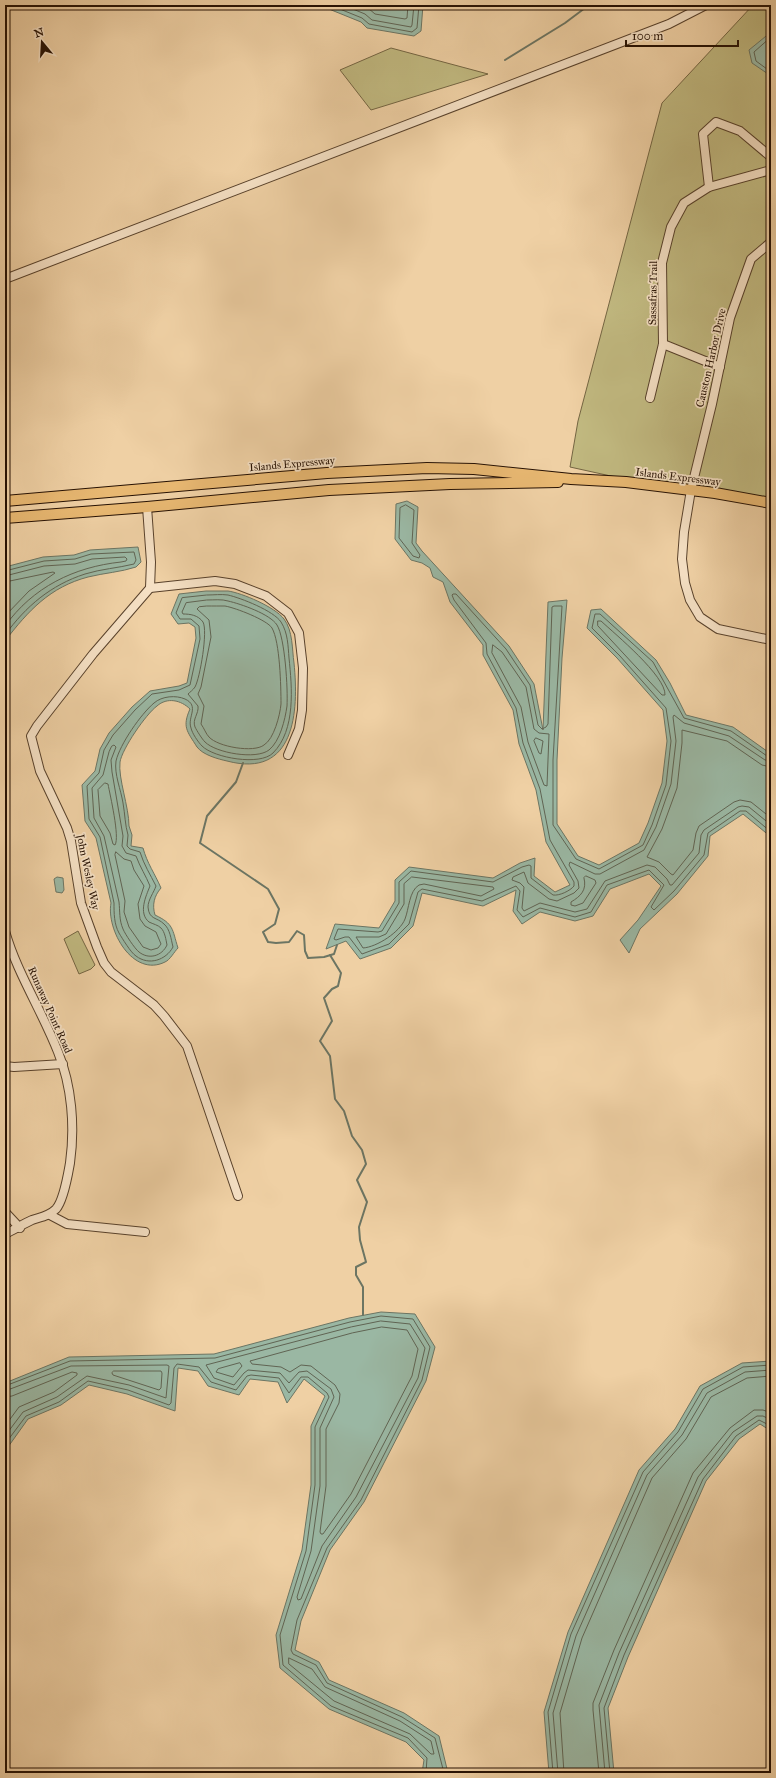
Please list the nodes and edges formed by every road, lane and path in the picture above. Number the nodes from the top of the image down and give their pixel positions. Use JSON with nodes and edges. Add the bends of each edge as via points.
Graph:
{"nodes":[{"id":1,"x":706,"y":5,"type":"edge"},
{"id":2,"x":771,"y":157,"type":"edge"},
{"id":3,"x":771,"y":170,"type":"edge"},
{"id":4,"x":709,"y":186,"type":"junction"},
{"id":5,"x":771,"y":242,"type":"edge"},
{"id":6,"x":5,"y":279,"type":"edge"},
{"id":7,"x":663,"y":344,"type":"junction"},
{"id":8,"x":720,"y":367,"type":"junction"},
{"id":9,"x":650,"y":398,"type":"dead end"},
{"id":10,"x":581,"y":479,"type":"junction"},
{"id":11,"x":691,"y":490,"type":"junction"},
{"id":12,"x":5,"y":501,"type":"edge"},
{"id":13,"x":771,"y":503,"type":"edge"},
{"id":14,"x":147,"y":507,"type":"junction"},
{"id":15,"x":5,"y":518,"type":"edge"},
{"id":16,"x":150,"y":588,"type":"junction"},
{"id":17,"x":771,"y":640,"type":"edge"},
{"id":18,"x":288,"y":755,"type":"dead end"},
{"id":19,"x":5,"y":930,"type":"edge"},
{"id":20,"x":8,"y":952,"type":"edge"},
{"id":21,"x":63,"y":1064,"type":"junction"},
{"id":22,"x":5,"y":1066,"type":"edge"},
{"id":23,"x":238,"y":1196,"type":"dead end"},
{"id":24,"x":5,"y":1212,"type":"edge"},
{"id":25,"x":50,"y":1215,"type":"junction"},
{"id":26,"x":20,"y":1228,"type":"junction"},
{"id":27,"x":145,"y":1232,"type":"dead end"},
{"id":28,"x":5,"y":1234,"type":"edge"}],
"edges":[{"from":1,"to":6,"type":"street","via":[[662,27]]},
{"from":2,"to":4,"type":"street","via":[[740,131],[716,122],[704,134]]},
{"from":3,"to":4,"type":"street","name":"Sassafras Trail"},
{"from":4,"to":7,"type":"street","name":"Sassafras Trail","via":[[684,203],[671,229],[662,263]]},
{"from":5,"to":8,"type":"street","name":"Causton Harbor Drive","via":[[751,259],[730,318]]},
{"from":7,"to":8,"type":"street"},
{"from":7,"to":9,"type":"street","name":"Sassafras Trail"},
{"from":8,"to":11,"type":"street","name":"Causton Harbor Drive"},
{"from":10,"to":11,"type":"main road","name":"Islands Expressway"},
{"from":10,"to":12,"type":"main road","name":"Islands Expressway","via":[[474,469],[390,469]]},
{"from":10,"to":14,"type":"main road","name":"Islands Expressway","via":[[546,483],[450,484],[329,490]]},
{"from":11,"to":13,"type":"main road","name":"Islands Expressway"},
{"from":11,"to":17,"type":"street","name":"Causton Harbor Drive","via":[[682,552],[685,583],[690,600],[700,617],[718,629]]},
{"from":14,"to":15,"type":"main road","name":"Islands Expressway"},
{"from":14,"to":16,"type":"street"},
{"from":16,"to":18,"type":"street","via":[[215,581],[235,584],[266,596],[288,613],[299,633],[303,668],[299,729]]},
{"from":16,"to":23,"type":"street","name":"John Wesley Way","via":[[93,654],[31,736],[40,771],[67,828],[81,903],[104,963],[111,972],[158,1009],[187,1046]]},
{"from":19,"to":20,"type":"street","name":"Runaway Point Road"},
{"from":20,"to":21,"type":"street","name":"Runaway Point Road"},
{"from":21,"to":22,"type":"street"},
{"from":21,"to":25,"type":"street","name":"Runaway Point Road","via":[[69,1098],[71,1154],[64,1188],[57,1208]]},
{"from":24,"to":26,"type":"street"},
{"from":25,"to":26,"type":"street","via":[[33,1220]]},
{"from":25,"to":27,"type":"street","via":[[67,1224]]},
{"from":26,"to":28,"type":"street"}]}
